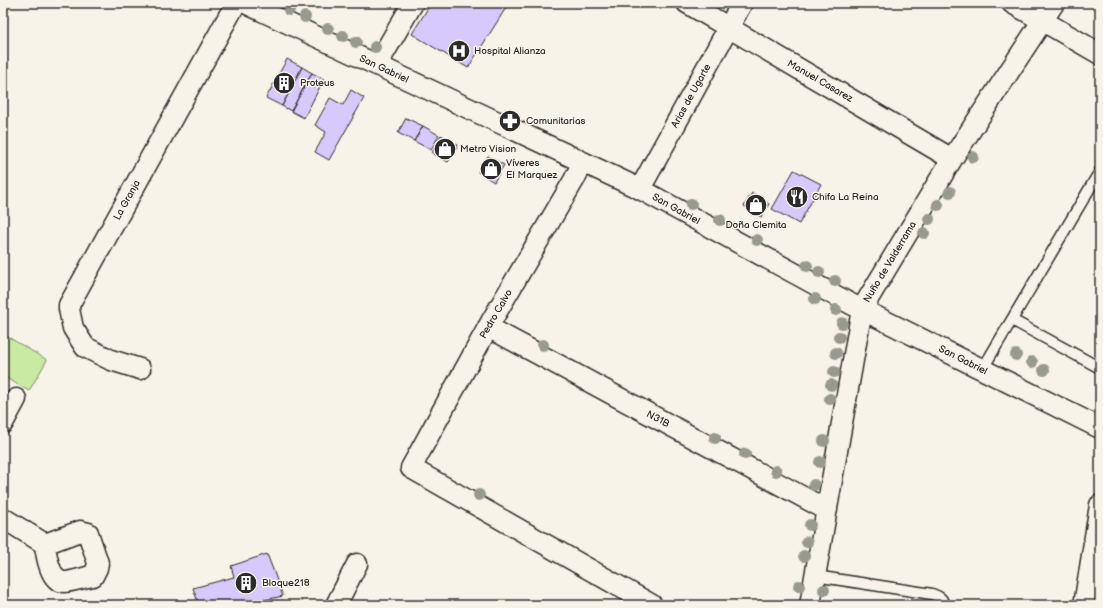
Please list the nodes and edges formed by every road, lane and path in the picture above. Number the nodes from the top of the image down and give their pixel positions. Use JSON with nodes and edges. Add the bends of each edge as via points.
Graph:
{"nodes":[{"id":1,"x":236,"y":3,"type":"edge"},
{"id":2,"x":245,"y":3,"type":"edge"},
{"id":3,"x":413,"y":3,"type":"edge"},
{"id":4,"x":687,"y":3,"type":"edge"},
{"id":5,"x":742,"y":3,"type":"edge"},
{"id":6,"x":1012,"y":3,"type":"edge"},
{"id":7,"x":1054,"y":3,"type":"edge"},
{"id":8,"x":1042,"y":20,"type":"junction"},
{"id":9,"x":728,"y":27,"type":"junction"},
{"id":10,"x":1100,"y":54,"type":"edge"},
{"id":11,"x":377,"y":65,"type":"junction"},
{"id":12,"x":952,"y":158,"type":"junction"},
{"id":13,"x":583,"y":162,"type":"junction"},
{"id":14,"x":1100,"y":171,"type":"edge"},
{"id":15,"x":640,"y":189,"type":"junction"},
{"id":16,"x":862,"y":309,"type":"junction"},
{"id":17,"x":1012,"y":320,"type":"junction"},
{"id":18,"x":488,"y":327,"type":"junction"},
{"id":19,"x":1100,"y":368,"type":"edge"},
{"id":20,"x":140,"y":369,"type":"dead end"},
{"id":21,"x":982,"y":370,"type":"junction"},
{"id":22,"x":16,"y":399,"type":"dead end"},
{"id":23,"x":3,"y":422,"type":"edge"},
{"id":24,"x":1100,"y":428,"type":"edge"},
{"id":25,"x":1100,"y":505,"type":"edge"},
{"id":26,"x":827,"y":510,"type":"junction"},
{"id":27,"x":3,"y":518,"type":"edge"},
{"id":28,"x":44,"y":544,"type":"dead end"},
{"id":29,"x":357,"y":564,"type":"dead end"},
{"id":30,"x":815,"y":576,"type":"junction"},
{"id":31,"x":336,"y":605,"type":"edge"},
{"id":32,"x":652,"y":605,"type":"edge"},
{"id":33,"x":810,"y":605,"type":"edge"},
{"id":34,"x":943,"y":605,"type":"edge"},
{"id":35,"x":1084,"y":605,"type":"edge"}],
"edges":[{"from":1,"to":20,"type":"street","name":"La Granja","via":[[69,304],[73,328],[85,347],[111,360]]},
{"from":2,"to":11,"type":"street","name":"San Gabriel"},
{"from":3,"to":11,"type":"street"},
{"from":4,"to":9,"type":"street","name":"Manuel Casarez"},
{"from":5,"to":9,"type":"street","name":"Arias de Ugarte"},
{"from":6,"to":8,"type":"street"},
{"from":7,"to":8,"type":"street","name":"Nuño de Valderrama"},
{"from":8,"to":10,"type":"street"},
{"from":8,"to":12,"type":"street","name":"Nuño de Valderrama"},
{"from":9,"to":12,"type":"street","name":"Manuel Casarez"},
{"from":9,"to":15,"type":"street","name":"Arias de Ugarte"},
{"from":11,"to":13,"type":"street","name":"San Gabriel"},
{"from":12,"to":16,"type":"street","name":"Nuño de Valderrama"},
{"from":13,"to":15,"type":"street","name":"San Gabriel"},
{"from":13,"to":18,"type":"street","name":"Pedro Calvo"},
{"from":14,"to":17,"type":"lane"},
{"from":15,"to":16,"type":"street","name":"San Gabriel"},
{"from":16,"to":21,"type":"street","name":"San Gabriel"},
{"from":16,"to":26,"type":"street","name":"Nuño de Valderrama"},
{"from":17,"to":19,"type":"lane"},
{"from":17,"to":21,"type":"lane"},
{"from":18,"to":26,"type":"street","name":"N31B"},
{"from":18,"to":32,"type":"street","name":"Pedro Calvo","via":[[411,468]]},
{"from":21,"to":24,"type":"street","name":"San Gabriel"},
{"from":22,"to":23,"type":"street"},
{"from":25,"to":35,"type":"street"},
{"from":26,"to":30,"type":"street","name":"Nuño de Valderrama"},
{"from":27,"to":28,"type":"street"},
{"from":29,"to":31,"type":"street"},
{"from":30,"to":33,"type":"street","name":"Nuño de Valderrama"},
{"from":30,"to":34,"type":"lane","via":[[932,594],[939,596]]}]}
